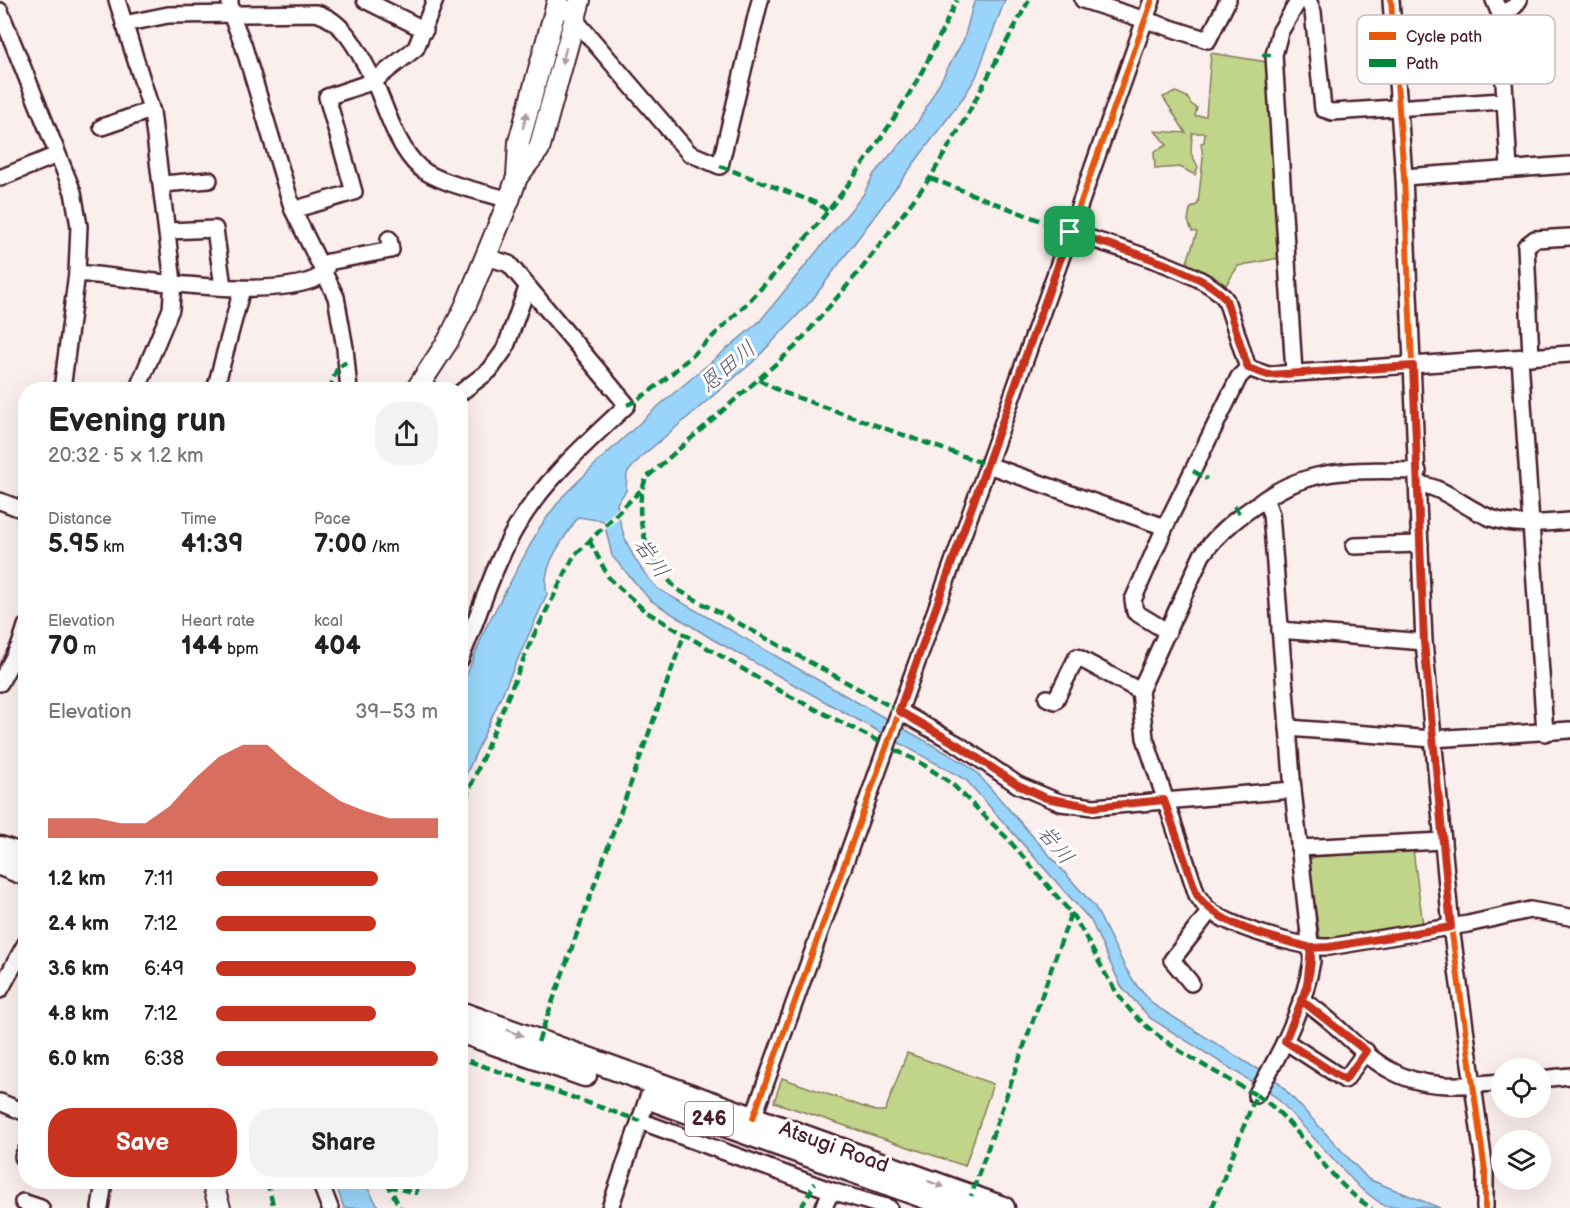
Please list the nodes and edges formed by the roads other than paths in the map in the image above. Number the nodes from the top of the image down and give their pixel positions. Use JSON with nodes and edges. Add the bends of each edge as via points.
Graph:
{"nodes":[{"id":1,"x":117,"y":0,"type":"edge"},
{"id":2,"x":364,"y":0,"type":"edge"},
{"id":3,"x":435,"y":0,"type":"edge"},
{"id":4,"x":558,"y":0,"type":"edge"},
{"id":5,"x":580,"y":0,"type":"edge"},
{"id":6,"x":760,"y":0,"type":"edge"},
{"id":7,"x":1083,"y":0,"type":"edge"},
{"id":8,"x":1152,"y":0,"type":"edge"},
{"id":9,"x":1228,"y":0,"type":"edge"},
{"id":10,"x":1299,"y":0,"type":"edge"},
{"id":11,"x":1308,"y":0,"type":"edge"},
{"id":12,"x":1391,"y":0,"type":"edge"},
{"id":13,"x":1520,"y":0,"type":"edge"},
{"id":14,"x":230,"y":6,"type":"edge"},
{"id":15,"x":319,"y":6,"type":"edge"},
{"id":16,"x":1497,"y":7,"type":"edge"},
{"id":17,"x":0,"y":11,"type":"edge"},
{"id":18,"x":1392,"y":15,"type":"edge"},
{"id":19,"x":574,"y":20,"type":"junction"},
{"id":20,"x":1144,"y":21,"type":"junction"},
{"id":21,"x":124,"y":24,"type":"junction"},
{"id":22,"x":424,"y":30,"type":"junction"},
{"id":23,"x":374,"y":81,"type":"junction"},
{"id":24,"x":1397,"y":84,"type":"edge"},
{"id":25,"x":1502,"y":84,"type":"edge"},
{"id":26,"x":1503,"y":101,"type":"junction"},
{"id":27,"x":1399,"y":106,"type":"junction"},
{"id":28,"x":151,"y":110,"type":"junction"},
{"id":29,"x":102,"y":127,"type":"dead end"},
{"id":30,"x":57,"y":154,"type":"junction"},
{"id":31,"x":1570,"y":165,"type":"edge"},
{"id":32,"x":1509,"y":169,"type":"junction"},
{"id":33,"x":517,"y":177,"type":"junction"},
{"id":34,"x":1404,"y":177,"type":"junction"},
{"id":35,"x":0,"y":178,"type":"edge"},
{"id":36,"x":209,"y":180,"type":"dead end"},
{"id":37,"x":163,"y":184,"type":"junction"},
{"id":38,"x":509,"y":200,"type":"junction"},
{"id":39,"x":294,"y":210,"type":"junction"},
{"id":40,"x":168,"y":231,"type":"junction"},
{"id":41,"x":1070,"y":232,"type":"junction"},
{"id":42,"x":1570,"y":237,"type":"edge"},
{"id":43,"x":395,"y":246,"type":"dead end"},
{"id":44,"x":487,"y":257,"type":"junction"},
{"id":45,"x":326,"y":271,"type":"junction"},
{"id":46,"x":77,"y":273,"type":"junction"},
{"id":47,"x":173,"y":282,"type":"junction"},
{"id":48,"x":223,"y":287,"type":"junction"},
{"id":49,"x":242,"y":288,"type":"junction"},
{"id":50,"x":527,"y":288,"type":"junction"},
{"id":51,"x":1570,"y":354,"type":"edge"},
{"id":52,"x":1526,"y":358,"type":"junction"},
{"id":53,"x":1413,"y":366,"type":"junction"},
{"id":54,"x":1248,"y":368,"type":"junction"},
{"id":55,"x":1294,"y":372,"type":"junction"},
{"id":56,"x":63,"y":382,"type":"edge"},
{"id":57,"x":140,"y":382,"type":"edge"},
{"id":58,"x":217,"y":382,"type":"edge"},
{"id":59,"x":348,"y":382,"type":"edge"},
{"id":60,"x":421,"y":382,"type":"edge"},
{"id":61,"x":468,"y":387,"type":"edge"},
{"id":62,"x":988,"y":465,"type":"junction"},
{"id":63,"x":1418,"y":477,"type":"junction"},
{"id":64,"x":1266,"y":499,"type":"junction"},
{"id":65,"x":0,"y":501,"type":"edge"},
{"id":66,"x":18,"y":508,"type":"edge"},
{"id":67,"x":1570,"y":521,"type":"edge"},
{"id":68,"x":1532,"y":524,"type":"junction"},
{"id":69,"x":1165,"y":527,"type":"junction"},
{"id":70,"x":1420,"y":544,"type":"junction"},
{"id":71,"x":1354,"y":546,"type":"dead end"},
{"id":72,"x":1280,"y":630,"type":"junction"},
{"id":73,"x":1168,"y":632,"type":"junction"},
{"id":74,"x":468,"y":639,"type":"edge"},
{"id":75,"x":1424,"y":642,"type":"junction"},
{"id":76,"x":18,"y":649,"type":"edge"},
{"id":77,"x":0,"y":683,"type":"edge"},
{"id":78,"x":1140,"y":691,"type":"junction"},
{"id":79,"x":1055,"y":702,"type":"dead end"},
{"id":80,"x":897,"y":715,"type":"junction"},
{"id":81,"x":1288,"y":728,"type":"junction"},
{"id":82,"x":1570,"y":730,"type":"edge"},
{"id":83,"x":1545,"y":733,"type":"junction"},
{"id":84,"x":1433,"y":739,"type":"junction"},
{"id":85,"x":1293,"y":790,"type":"junction"},
{"id":86,"x":1164,"y":800,"type":"junction"},
{"id":87,"x":1443,"y":841,"type":"junction"},
{"id":88,"x":1299,"y":848,"type":"junction"},
{"id":89,"x":1210,"y":911,"type":"junction"},
{"id":90,"x":1570,"y":918,"type":"edge"},
{"id":91,"x":1451,"y":927,"type":"junction"},
{"id":92,"x":1311,"y":948,"type":"junction"},
{"id":93,"x":18,"y":954,"type":"edge"},
{"id":94,"x":5,"y":971,"type":"edge"},
{"id":95,"x":1191,"y":982,"type":"dead end"},
{"id":96,"x":0,"y":990,"type":"edge"},
{"id":97,"x":1301,"y":1000,"type":"junction"},
{"id":98,"x":468,"y":1016,"type":"edge"},
{"id":99,"x":468,"y":1034,"type":"edge"},
{"id":100,"x":1285,"y":1041,"type":"junction"},
{"id":101,"x":1366,"y":1051,"type":"junction"},
{"id":102,"x":1570,"y":1076,"type":"edge"},
{"id":103,"x":1551,"y":1078,"type":"edge"},
{"id":104,"x":1491,"y":1083,"type":"edge"},
{"id":105,"x":1475,"y":1085,"type":"junction"},
{"id":106,"x":1256,"y":1094,"type":"dead end"},
{"id":107,"x":648,"y":1097,"type":"junction"},
{"id":108,"x":0,"y":1102,"type":"edge"},
{"id":109,"x":18,"y":1110,"type":"edge"},
{"id":110,"x":753,"y":1118,"type":"junction"},
{"id":111,"x":640,"y":1121,"type":"junction"},
{"id":112,"x":103,"y":1189,"type":"edge"},
{"id":113,"x":214,"y":1189,"type":"edge"},
{"id":114,"x":323,"y":1189,"type":"edge"},
{"id":115,"x":832,"y":1191,"type":"junction"},
{"id":116,"x":906,"y":1200,"type":"edge"},
{"id":117,"x":23,"y":1202,"type":"dead end"},
{"id":118,"x":1485,"y":1206,"type":"edge"},
{"id":119,"x":41,"y":1208,"type":"edge"},
{"id":120,"x":100,"y":1208,"type":"edge"},
{"id":121,"x":220,"y":1208,"type":"edge"},
{"id":122,"x":330,"y":1208,"type":"edge"},
{"id":123,"x":610,"y":1208,"type":"edge"},
{"id":124,"x":823,"y":1208,"type":"edge"},
{"id":125,"x":889,"y":1208,"type":"edge"},
{"id":126,"x":956,"y":1208,"type":"edge"},
{"id":127,"x":1003,"y":1208,"type":"edge"}],
"edges":[{"from":1,"to":21,"type":"street"},
{"from":2,"to":22,"type":"street"},
{"from":3,"to":22,"type":"street"},
{"from":4,"to":19,"type":"street"},
{"from":33,"to":4,"type":"main road","one_way":true,"via":[[519,142]]},
{"from":5,"to":19,"type":"main road"},
{"from":6,"to":19,"type":"street","via":[[720,166],[689,153]]},
{"from":7,"to":20,"type":"street"},
{"from":8,"to":20,"type":"street"},
{"from":9,"to":20,"type":"street","via":[[1214,42]]},
{"from":10,"to":55,"type":"street","via":[[1283,24],[1274,55]]},
{"from":11,"to":27,"type":"street","via":[[1313,12],[1323,109],[1332,112]]},
{"from":12,"to":18,"type":"street"},
{"from":13,"to":16,"type":"street","via":[[1514,7]]},
{"from":14,"to":15,"type":"street"},
{"from":14,"to":21,"type":"street"},
{"from":14,"to":39,"type":"street"},
{"from":15,"to":23,"type":"street","via":[[345,33]]},
{"from":17,"to":30,"type":"street"},
{"from":19,"to":33,"type":"main road","one_way":true,"via":[[539,148]]},
{"from":20,"to":41,"type":"street"},
{"from":21,"to":28,"type":"street"},
{"from":22,"to":23,"type":"street","via":[[416,48]]},
{"from":23,"to":38,"type":"street","via":[[405,149],[421,168]]},
{"from":23,"to":39,"type":"street","via":[[327,97],[354,192]]},
{"from":24,"to":27,"type":"street"},
{"from":25,"to":26,"type":"street"},
{"from":26,"to":27,"type":"street"},
{"from":26,"to":32,"type":"street"},
{"from":27,"to":34,"type":"street"},
{"from":28,"to":29,"type":"street"},
{"from":28,"to":37,"type":"street"},
{"from":30,"to":35,"type":"street"},
{"from":30,"to":46,"type":"street","via":[[73,192],[79,226]]},
{"from":31,"to":32,"type":"street"},
{"from":32,"to":34,"type":"street"},
{"from":33,"to":38,"type":"main road"},
{"from":34,"to":53,"type":"street"},
{"from":36,"to":37,"type":"street"},
{"from":37,"to":40,"type":"street"},
{"from":38,"to":44,"type":"main road"},
{"from":39,"to":45,"type":"street"},
{"from":40,"to":47,"type":"street"},
{"from":40,"to":48,"type":"street","via":[[215,229]]},
{"from":41,"to":54,"type":"street","via":[[1200,278],[1221,291]]},
{"from":41,"to":62,"type":"street"},
{"from":42,"to":52,"type":"street","via":[[1535,240],[1526,246]]},
{"from":43,"to":45,"type":"street","via":[[328,262]]},
{"from":44,"to":50,"type":"street","via":[[509,264]]},
{"from":44,"to":60,"type":"main road","via":[[448,341]]},
{"from":45,"to":49,"type":"street","via":[[301,283]]},
{"from":45,"to":59,"type":"street","via":[[341,319]]},
{"from":46,"to":47,"type":"street"},
{"from":46,"to":56,"type":"street"},
{"from":47,"to":48,"type":"street"},
{"from":47,"to":57,"type":"street","via":[[171,309]]},
{"from":48,"to":49,"type":"street"},
{"from":49,"to":58,"type":"street"},
{"from":50,"to":61,"type":"street","via":[[505,349],[490,370]]},
{"from":50,"to":74,"type":"street","via":[[627,405],[556,472],[517,527],[495,569]]},
{"from":51,"to":52,"type":"street"},
{"from":52,"to":53,"type":"street"},
{"from":52,"to":68,"type":"street"},
{"from":53,"to":55,"type":"street"},
{"from":53,"to":63,"type":"street"},
{"from":54,"to":55,"type":"street","via":[[1268,375]]},
{"from":54,"to":69,"type":"street","via":[[1239,377]]},
{"from":62,"to":69,"type":"street"},
{"from":62,"to":80,"type":"street"},
{"from":63,"to":64,"type":"street","via":[[1318,474],[1295,480]]},
{"from":63,"to":68,"type":"street","via":[[1490,518]]},
{"from":63,"to":70,"type":"street"},
{"from":64,"to":72,"type":"street","via":[[1271,514]]},
{"from":64,"to":73,"type":"street","via":[[1213,539]]},
{"from":65,"to":66,"type":"street"},
{"from":67,"to":68,"type":"street"},
{"from":68,"to":83,"type":"street"},
{"from":69,"to":73,"type":"street","via":[[1133,600],[1135,612]]},
{"from":70,"to":71,"type":"street"},
{"from":70,"to":75,"type":"street"},
{"from":72,"to":75,"type":"street"},
{"from":72,"to":81,"type":"street"},
{"from":73,"to":78,"type":"street"},
{"from":75,"to":84,"type":"street"},
{"from":76,"to":77,"type":"street"},
{"from":78,"to":79,"type":"street","via":[[1077,657]]},
{"from":78,"to":86,"type":"street","via":[[1145,738]]},
{"from":80,"to":86,"type":"street","via":[[958,745],[1018,785],[1046,798],[1094,807]]},
{"from":80,"to":110,"type":"street"},
{"from":81,"to":84,"type":"street"},
{"from":81,"to":85,"type":"street"},
{"from":82,"to":83,"type":"street"},
{"from":83,"to":84,"type":"street"},
{"from":84,"to":87,"type":"street"},
{"from":85,"to":86,"type":"street"},
{"from":85,"to":88,"type":"street"},
{"from":86,"to":89,"type":"street","via":[[1197,895]]},
{"from":87,"to":88,"type":"street"},
{"from":87,"to":91,"type":"street"},
{"from":88,"to":92,"type":"street"},
{"from":89,"to":92,"type":"street"},
{"from":89,"to":95,"type":"street","via":[[1172,960]]},
{"from":90,"to":91,"type":"street","via":[[1530,910]]},
{"from":91,"to":92,"type":"street"},
{"from":91,"to":105,"type":"street"},
{"from":92,"to":97,"type":"street","via":[[1307,988]]},
{"from":93,"to":94,"type":"street"},
{"from":94,"to":96,"type":"street"},
{"from":97,"to":100,"type":"street"},
{"from":97,"to":101,"type":"street"},
{"from":98,"to":110,"type":"highway","name":"Atsugi Road","number":"246","one_way":true},
{"from":99,"to":107,"type":"highway","name":"Atsugi Road","number":"246"},
{"from":100,"to":101,"type":"street","via":[[1345,1080]]},
{"from":100,"to":106,"type":"street"},
{"from":101,"to":105,"type":"street","via":[[1407,1078],[1435,1085]]},
{"from":102,"to":103,"type":"street"},
{"from":104,"to":105,"type":"street"},
{"from":105,"to":118,"type":"street"},
{"from":107,"to":111,"type":"street"},
{"from":107,"to":116,"type":"highway","name":"Atsugi Road","number":"246"},
{"from":108,"to":109,"type":"street"},
{"from":110,"to":127,"type":"highway","name":"Atsugi Road","number":"246","one_way":true},
{"from":111,"to":115,"type":"street"},
{"from":111,"to":123,"type":"street"},
{"from":112,"to":120,"type":"street"},
{"from":113,"to":121,"type":"main road"},
{"from":114,"to":122,"type":"street"},
{"from":115,"to":124,"type":"street"},
{"from":115,"to":125,"type":"street"},
{"from":116,"to":126,"type":"highway","name":"Atsugi Road","number":"246"},
{"from":117,"to":119,"type":"street"}]}
